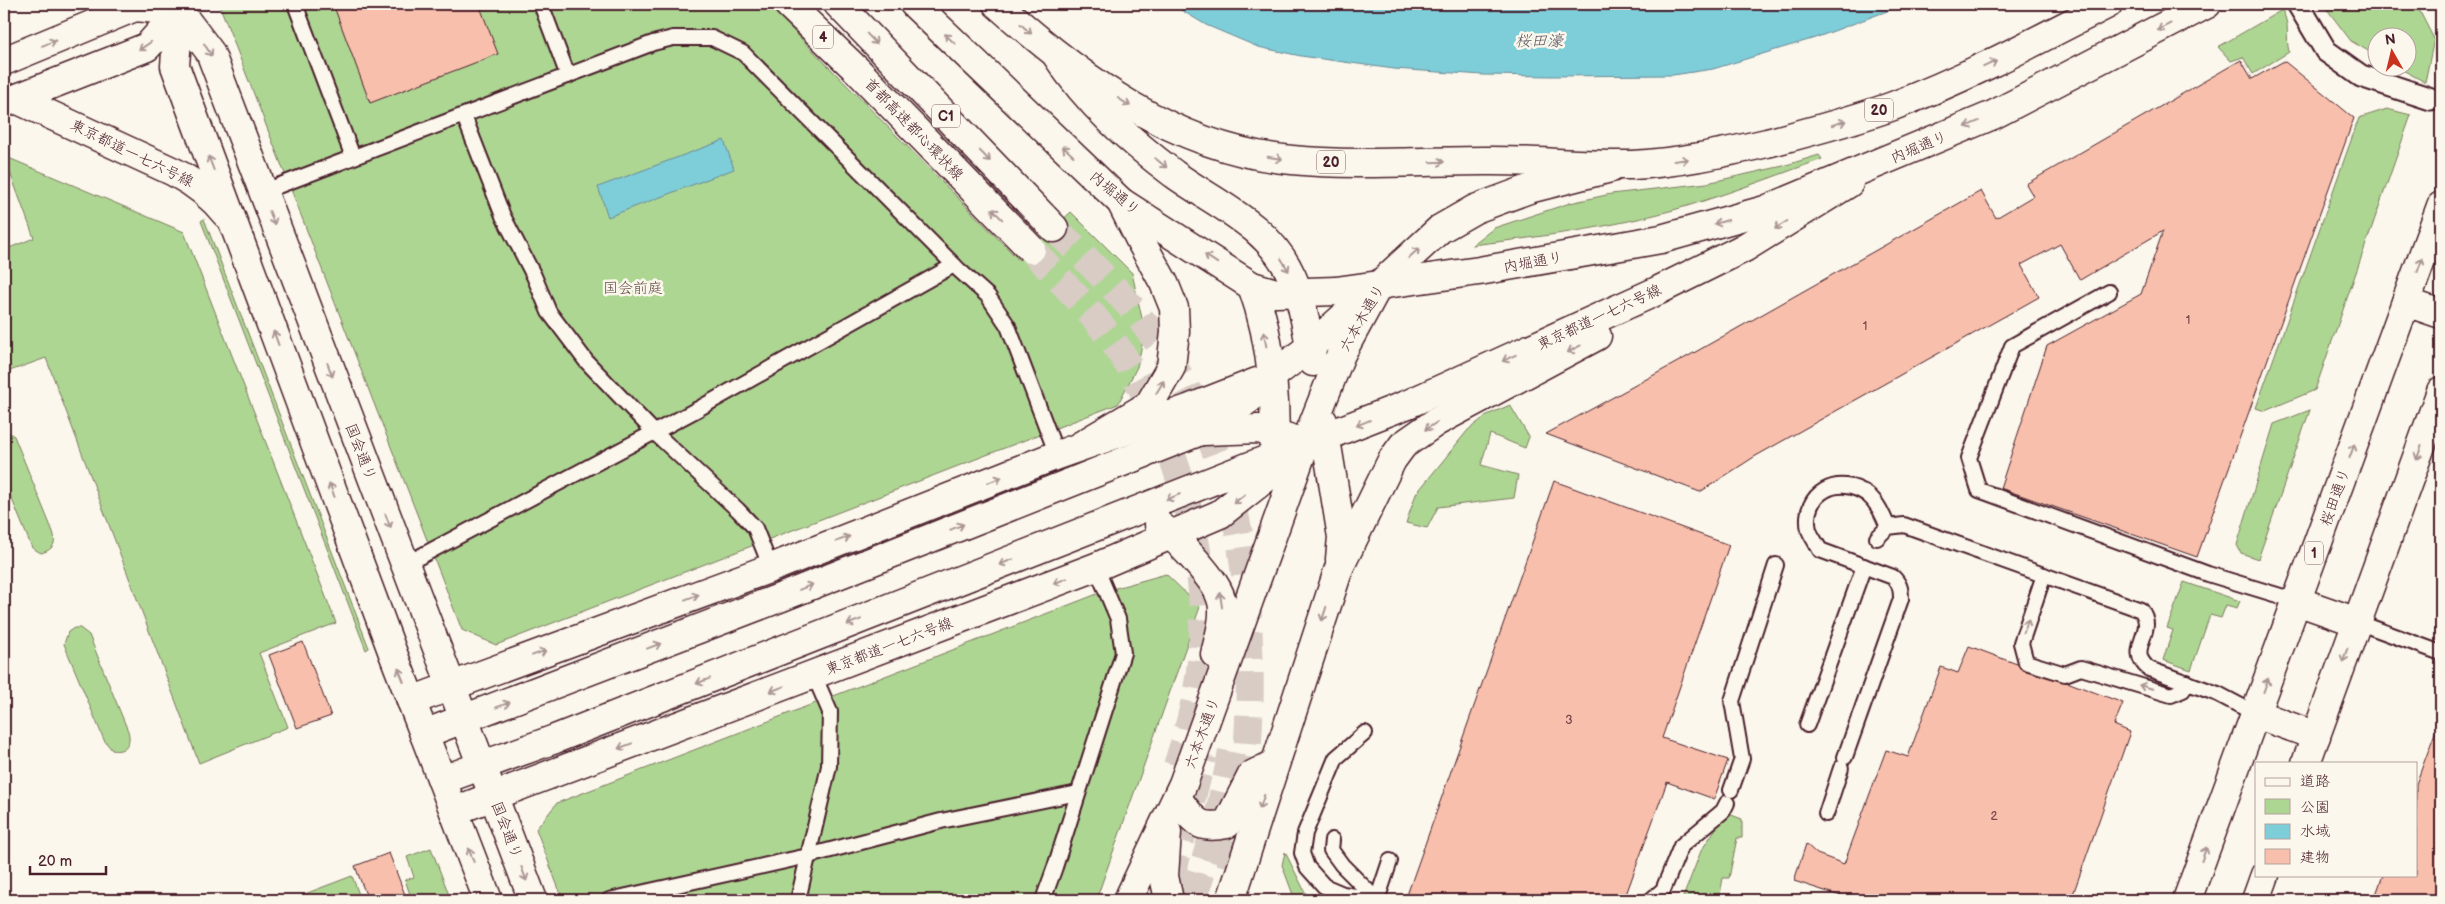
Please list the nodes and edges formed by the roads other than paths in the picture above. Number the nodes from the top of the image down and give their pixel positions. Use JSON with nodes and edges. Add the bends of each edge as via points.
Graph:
{"nodes":[{"id":1,"x":295,"y":4,"type":"edge"},
{"id":2,"x":541,"y":4,"type":"edge"},
{"id":3,"x":788,"y":4,"type":"edge"},
{"id":4,"x":802,"y":4,"type":"edge"},
{"id":5,"x":838,"y":4,"type":"edge"},
{"id":6,"x":914,"y":4,"type":"edge"},
{"id":7,"x":997,"y":4,"type":"edge"},
{"id":8,"x":2108,"y":4,"type":"edge"},
{"id":9,"x":2207,"y":4,"type":"edge"},
{"id":10,"x":2298,"y":4,"type":"edge"},
{"id":11,"x":178,"y":7,"type":"edge"},
{"id":12,"x":1055,"y":54,"type":"junction"},
{"id":13,"x":4,"y":61,"type":"edge"},
{"id":14,"x":858,"y":71,"type":"junction"},
{"id":15,"x":568,"y":76,"type":"junction"},
{"id":16,"x":2431,"y":99,"type":"dead end"},
{"id":17,"x":10,"y":101,"type":"edge"},
{"id":18,"x":464,"y":116,"type":"junction"},
{"id":19,"x":353,"y":158,"type":"junction"},
{"id":20,"x":1882,"y":163,"type":"junction"},
{"id":21,"x":1633,"y":165,"type":"junction"},
{"id":22,"x":262,"y":192,"type":"junction"},
{"id":23,"x":1121,"y":202,"type":"junction"},
{"id":24,"x":2441,"y":206,"type":"edge"},
{"id":25,"x":234,"y":225,"type":"junction"},
{"id":26,"x":1054,"y":228,"type":"tunnel mouth"},
{"id":27,"x":1030,"y":249,"type":"tunnel mouth"},
{"id":28,"x":954,"y":265,"type":"junction"},
{"id":29,"x":1252,"y":286,"type":"junction"},
{"id":30,"x":1378,"y":286,"type":"junction"},
{"id":31,"x":1657,"y":291,"type":"junction"},
{"id":32,"x":2108,"y":292,"type":"dead end"},
{"id":33,"x":1298,"y":293,"type":"junction"},
{"id":34,"x":2406,"y":302,"type":"junction"},
{"id":35,"x":2441,"y":314,"type":"edge"},
{"id":36,"x":1310,"y":347,"type":"junction"},
{"id":37,"x":1272,"y":376,"type":"junction"},
{"id":38,"x":2441,"y":390,"type":"edge"},
{"id":39,"x":1321,"y":405,"type":"junction"},
{"id":40,"x":654,"y":432,"type":"junction"},
{"id":41,"x":1198,"y":432,"type":"junction"},
{"id":42,"x":1315,"y":442,"type":"junction"},
{"id":43,"x":1068,"y":451,"type":"junction"},
{"id":44,"x":1274,"y":454,"type":"junction"},
{"id":45,"x":1124,"y":516,"type":"junction"},
{"id":46,"x":1888,"y":527,"type":"junction"},
{"id":47,"x":1173,"y":535,"type":"junction"},
{"id":48,"x":1877,"y":538,"type":"dead end"},
{"id":49,"x":1263,"y":562,"type":"junction"},
{"id":50,"x":404,"y":565,"type":"junction"},
{"id":51,"x":1776,"y":565,"type":"dead end"},
{"id":52,"x":1864,"y":566,"type":"junction"},
{"id":53,"x":1096,"y":567,"type":"junction"},
{"id":54,"x":770,"y":568,"type":"junction"},
{"id":55,"x":1339,"y":568,"type":"junction"},
{"id":56,"x":2044,"y":575,"type":"junction"},
{"id":57,"x":2297,"y":601,"type":"junction"},
{"id":58,"x":2358,"y":622,"type":"junction"},
{"id":59,"x":2441,"y":653,"type":"edge"},
{"id":60,"x":814,"y":675,"type":"junction"},
{"id":61,"x":2187,"y":682,"type":"junction"},
{"id":62,"x":451,"y":686,"type":"junction"},
{"id":63,"x":411,"y":701,"type":"junction"},
{"id":64,"x":2256,"y":714,"type":"junction"},
{"id":65,"x":464,"y":719,"type":"junction"},
{"id":66,"x":1807,"y":725,"type":"dead end"},
{"id":67,"x":1365,"y":732,"type":"dead end"},
{"id":68,"x":424,"y":734,"type":"junction"},
{"id":69,"x":2316,"y":736,"type":"junction"},
{"id":70,"x":2306,"y":762,"type":"edge"},
{"id":71,"x":1274,"y":764,"type":"junction"},
{"id":72,"x":482,"y":765,"type":"junction"},
{"id":73,"x":442,"y":780,"type":"junction"},
{"id":74,"x":1078,"y":793,"type":"junction"},
{"id":75,"x":494,"y":796,"type":"junction"},
{"id":76,"x":1176,"y":801,"type":"junction"},
{"id":77,"x":454,"y":810,"type":"junction"},
{"id":78,"x":1826,"y":814,"type":"dead end"},
{"id":79,"x":1332,"y":840,"type":"dead end"},
{"id":80,"x":808,"y":856,"type":"junction"},
{"id":81,"x":1390,"y":861,"type":"dead end"},
{"id":82,"x":2265,"y":876,"type":"edge"},
{"id":83,"x":488,"y":900,"type":"edge"},
{"id":84,"x":533,"y":900,"type":"edge"},
{"id":85,"x":609,"y":900,"type":"edge"},
{"id":86,"x":798,"y":900,"type":"edge"},
{"id":87,"x":1042,"y":900,"type":"edge"},
{"id":88,"x":1128,"y":900,"type":"edge"},
{"id":89,"x":1169,"y":900,"type":"edge"},
{"id":90,"x":1230,"y":900,"type":"edge"},
{"id":91,"x":1379,"y":900,"type":"edge"},
{"id":92,"x":1651,"y":900,"type":"edge"},
{"id":93,"x":2188,"y":900,"type":"edge"},
{"id":94,"x":2256,"y":900,"type":"edge"}],
"edges":[{"from":1,"to":19,"type":"lane"},
{"from":2,"to":15,"type":"lane"},
{"from":3,"to":14,"type":"main road","number":"4"},
{"from":4,"to":14,"type":"main road","name":"首都高速都心環状線","number":"C1"},
{"from":5,"to":26,"type":"main road","number":"C1","one_way":true},
{"from":23,"to":6,"type":"main road","name":"内堀通り","one_way":true},
{"from":7,"to":12,"type":"main road","number":"20","one_way":true},
{"from":21,"to":8,"type":"main road","number":"20","one_way":true,"via":[[1729,152],[1816,130],[1893,105],[1989,65]]},
{"from":9,"to":20,"type":"main road","name":"内堀通り","one_way":true,"via":[[1993,115]]},
{"from":10,"to":16,"type":"street","via":[[2326,50],[2362,76]]},
{"from":13,"to":11,"type":"main road","one_way":true,"via":[[135,8]]},
{"from":11,"to":17,"type":"main road","name":"東京都道一七六号線","one_way":true,"via":[[147,47]]},
{"from":11,"to":22,"type":"main road","name":"国会通り","one_way":true,"via":[[210,52]]},
{"from":25,"to":11,"type":"main road","one_way":true,"via":[[174,66]]},
{"from":12,"to":21,"type":"main road","number":"20","one_way":true,"via":[[1087,79],[1141,113],[1186,134],[1258,155],[1324,162],[1484,161]]},
{"from":12,"to":33,"type":"main road","one_way":true,"via":[[1074,83],[1115,126],[1174,174],[1254,226],[1268,240],[1292,276]]},
{"from":27,"to":14,"type":"main road","name":"首都高速都心環状線","number":"C1","one_way":true,"bridge":true},
{"from":15,"to":18,"type":"lane"},
{"from":15,"to":28,"type":"lane","via":[[673,38],[712,38],[743,53]]},
{"from":17,"to":25,"type":"main road","name":"東京都道一七六号線","via":[[197,184]]},
{"from":18,"to":19,"type":"lane"},
{"from":18,"to":40,"type":"lane","via":[[502,216],[549,312],[586,361]]},
{"from":19,"to":22,"type":"lane"},
{"from":20,"to":30,"type":"main road","name":"内堀通り","one_way":true,"via":[[1765,210],[1661,239]]},
{"from":20,"to":31,"type":"main road","name":"東京都道一七六号線","one_way":true,"via":[[1744,248]]},
{"from":30,"to":21,"type":"main road","name":"六本木通り","one_way":true,"via":[[1440,229],[1475,209],[1529,190]]},
{"from":22,"to":50,"type":"main road","name":"国会通り","one_way":true},
{"from":29,"to":23,"type":"main road","name":"内堀通り","one_way":true},
{"from":43,"to":23,"type":"main road","one_way":true,"via":[[1149,405],[1171,367],[1174,308]]},
{"from":34,"to":24,"type":"main road","name":"桜田通り","number":"1","one_way":true},
{"from":63,"to":25,"type":"main road","one_way":true},
{"from":28,"to":40,"type":"lane"},
{"from":28,"to":43,"type":"lane","via":[[988,296],[1008,326]]},
{"from":29,"to":33,"type":"main road","name":"内堀通り","via":[[1276,293]]},
{"from":37,"to":29,"type":"main road","name":"六本木通り","one_way":true,"via":[[1259,305]]},
{"from":30,"to":33,"type":"main road","name":"内堀通り"},
{"from":30,"to":36,"type":"main road"},
{"from":30,"to":39,"type":"main road","name":"六本木通り","via":[[1341,354]]},
{"from":31,"to":42,"type":"main road","name":"東京都道一七六号線","one_way":true,"via":[[1408,404]]},
{"from":31,"to":55,"type":"main road","one_way":true,"via":[[1594,339],[1436,422],[1403,445],[1392,460]]},
{"from":32,"to":57,"type":"lane","via":[[2012,346],[1969,458],[1979,490],[2208,574]]},
{"from":33,"to":36,"type":"main road"},
{"from":34,"to":35,"type":"main road"},
{"from":57,"to":34,"type":"main road","name":"桜田通り","number":"1","one_way":true},
{"from":36,"to":37,"type":"main road"},
{"from":36,"to":39,"type":"main road"},
{"from":37,"to":41,"type":"main road","via":[[1249,399]]},
{"from":37,"to":43,"type":"main road"},
{"from":37,"to":44,"type":"main road","name":"六本木通り"},
{"from":38,"to":58,"type":"main road","one_way":true},
{"from":39,"to":42,"type":"main road"},
{"from":40,"to":50,"type":"lane"},
{"from":40,"to":54,"type":"lane","via":[[755,528]]},
{"from":41,"to":44,"type":"main road","via":[[1245,428]]},
{"from":65,"to":41,"type":"main road","one_way":true},
{"from":42,"to":44,"type":"main road","name":"東京都道一七六号線"},
{"from":42,"to":44,"type":"main road","via":[[1299,442]]},
{"from":42,"to":49,"type":"main road","name":"六本木通り"},
{"from":42,"to":55,"type":"main road","via":[[1336,496],[1342,537]]},
{"from":54,"to":43,"type":"main road","one_way":true},
{"from":44,"to":45,"type":"main road","name":"東京都道一七六号線","one_way":true},
{"from":44,"to":47,"type":"main road","name":"東京都道一七六号線","one_way":true,"via":[[1220,514]]},
{"from":44,"to":49,"type":"main road","name":"六本木通り"},
{"from":45,"to":47,"type":"main road","via":[[1151,521]]},
{"from":45,"to":72,"type":"main road","name":"東京都道一七六号線","one_way":true},
{"from":46,"to":48,"type":"lane"},
{"from":46,"to":52,"type":"lane","via":[[1878,505],[1850,485],[1834,485],[1818,494],[1808,512],[1809,530],[1820,550]]},
{"from":46,"to":56,"type":"lane","via":[[1904,525]]},
{"from":47,"to":53,"type":"main road","name":"東京都道一七六号線"},
{"from":76,"to":47,"type":"main road","one_way":true,"via":[[1222,626],[1223,602],[1215,582]]},
{"from":49,"to":76,"type":"main road","name":"六本木通り"},
{"from":50,"to":62,"type":"main road","name":"国会通り"},
{"from":51,"to":92,"type":"lane","via":[[1732,701],[1742,759],[1729,797],[1723,811],[1681,846],[1662,890]]},
{"from":52,"to":66,"type":"lane"},
{"from":52,"to":78,"type":"lane","via":[[1900,583],[1901,599]]},
{"from":53,"to":60,"type":"main road","name":"東京都道一七六号線","one_way":true},
{"from":53,"to":74,"type":"lane","via":[[1118,619],[1123,653]]},
{"from":62,"to":54,"type":"main road","one_way":true},
{"from":55,"to":71,"type":"main road","one_way":true},
{"from":56,"to":61,"type":"lane","via":[[2142,610],[2148,624],[2138,654],[2140,662],[2149,669]]},
{"from":61,"to":56,"type":"lane","one_way":true,"via":[[2183,690],[2171,695],[2081,668],[2065,674],[2026,662],[2021,642]]},
{"from":57,"to":58,"type":"main road"},
{"from":64,"to":57,"type":"main road","name":"桜田通り","number":"1","one_way":true},
{"from":58,"to":59,"type":"lane"},
{"from":58,"to":69,"type":"main road","one_way":true},
{"from":60,"to":75,"type":"main road","name":"東京都道一七六号線","one_way":true},
{"from":60,"to":80,"type":"lane","via":[[830,712],[829,766]]},
{"from":61,"to":64,"type":"lane"},
{"from":62,"to":63,"type":"main road"},
{"from":62,"to":65,"type":"main road","name":"国会通り"},
{"from":63,"to":68,"type":"main road"},
{"from":64,"to":69,"type":"main road"},
{"from":93,"to":64,"type":"main road","name":"桜田通り","number":"1","one_way":true},
{"from":65,"to":68,"type":"main road"},
{"from":65,"to":72,"type":"main road","name":"国会通り"},
{"from":67,"to":91,"type":"lane","via":[[1336,758],[1305,833],[1302,854],[1307,867],[1324,886],[1343,894]]},
{"from":68,"to":73,"type":"main road"},
{"from":69,"to":70,"type":"main road"},
{"from":71,"to":76,"type":"main road","via":[[1252,775],[1227,824],[1210,828],[1200,825]]},
{"from":71,"to":90,"type":"main road","one_way":true},
{"from":72,"to":73,"type":"main road","name":"東京都道一七六号線"},
{"from":72,"to":75,"type":"main road","name":"国会通り"},
{"from":73,"to":77,"type":"main road"},
{"from":74,"to":80,"type":"lane","via":[[941,821]]},
{"from":74,"to":87,"type":"lane"},
{"from":75,"to":77,"type":"main road","name":"東京都道一七六号線"},
{"from":75,"to":84,"type":"main road","name":"国会通り","one_way":true},
{"from":76,"to":88,"type":"main road","name":"六本木通り"},
{"from":76,"to":89,"type":"main road","via":[[1164,876]]},
{"from":83,"to":77,"type":"main road","one_way":true},
{"from":79,"to":91,"type":"lane","via":[[1331,850],[1342,865]]},
{"from":80,"to":85,"type":"lane"},
{"from":80,"to":86,"type":"lane"},
{"from":81,"to":91,"type":"lane"},
{"from":82,"to":94,"type":"main road"}]}
